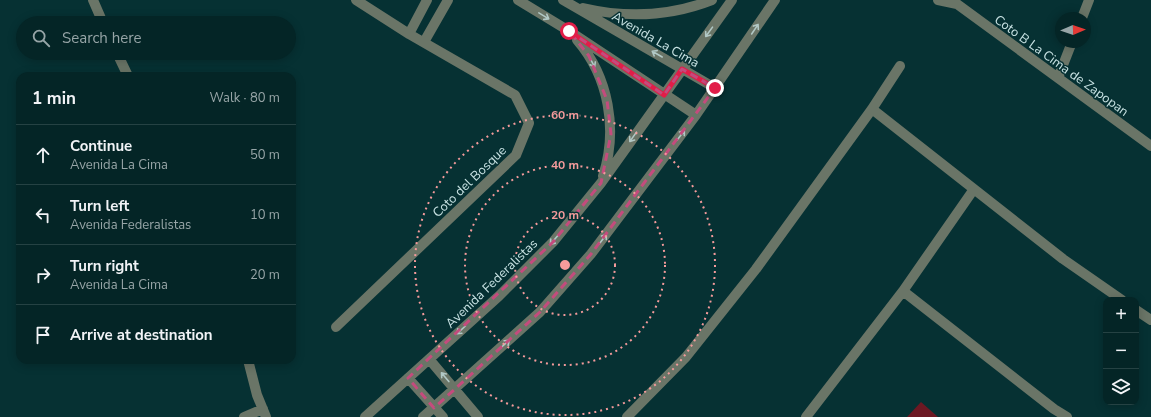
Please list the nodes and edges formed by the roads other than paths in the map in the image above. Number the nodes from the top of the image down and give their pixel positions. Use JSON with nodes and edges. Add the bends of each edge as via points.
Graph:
{"nodes":[{"id":1,"x":93,"y":0,"type":"edge"},
{"id":2,"x":356,"y":0,"type":"edge"},
{"id":3,"x":448,"y":0,"type":"edge"},
{"id":4,"x":518,"y":0,"type":"edge"},
{"id":5,"x":712,"y":0,"type":"edge"},
{"id":6,"x":732,"y":0,"type":"edge"},
{"id":7,"x":775,"y":0,"type":"edge"},
{"id":8,"x":939,"y":0,"type":"edge"},
{"id":9,"x":1089,"y":0,"type":"edge"},
{"id":10,"x":956,"y":2,"type":"edge"},
{"id":11,"x":567,"y":3,"type":"edge"},
{"id":12,"x":425,"y":4,"type":"edge"},
{"id":13,"x":1084,"y":12,"type":"edge"},
{"id":14,"x":100,"y":16,"type":"edge"},
{"id":15,"x":438,"y":16,"type":"junction"},
{"id":16,"x":569,"y":31,"type":"junction"},
{"id":17,"x":409,"y":34,"type":"junction"},
{"id":18,"x":424,"y":42,"type":"junction"},
{"id":19,"x":1070,"y":48,"type":"edge"},
{"id":20,"x":120,"y":60,"type":"edge"},
{"id":21,"x":900,"y":66,"type":"dead end"},
{"id":22,"x":682,"y":69,"type":"junction"},
{"id":23,"x":126,"y":72,"type":"edge"},
{"id":24,"x":1058,"y":78,"type":"junction"},
{"id":25,"x":715,"y":88,"type":"junction"},
{"id":26,"x":664,"y":95,"type":"junction"},
{"id":27,"x":872,"y":109,"type":"junction"},
{"id":28,"x":696,"y":115,"type":"junction"},
{"id":29,"x":1151,"y":146,"type":"edge"},
{"id":30,"x":601,"y":183,"type":"junction"},
{"id":31,"x":974,"y":189,"type":"junction"},
{"id":32,"x":903,"y":291,"type":"junction"},
{"id":33,"x":1118,"y":297,"type":"edge"},
{"id":34,"x":1139,"y":312,"type":"edge"},
{"id":35,"x":1151,"y":320,"type":"edge"},
{"id":36,"x":336,"y":327,"type":"dead end"},
{"id":37,"x":429,"y":358,"type":"junction"},
{"id":38,"x":249,"y":364,"type":"edge"},
{"id":39,"x":408,"y":378,"type":"junction"},
{"id":40,"x":455,"y":389,"type":"junction"},
{"id":41,"x":434,"y":408,"type":"junction"},
{"id":42,"x":265,"y":413,"type":"edge"},
{"id":43,"x":244,"y":417,"type":"edge"},
{"id":44,"x":365,"y":417,"type":"edge"},
{"id":45,"x":424,"y":417,"type":"edge"},
{"id":46,"x":443,"y":417,"type":"edge"},
{"id":47,"x":478,"y":417,"type":"edge"},
{"id":48,"x":627,"y":417,"type":"edge"},
{"id":49,"x":806,"y":417,"type":"edge"},
{"id":50,"x":1067,"y":417,"type":"edge"}],
"edges":[{"from":1,"to":14,"type":"street"},
{"from":2,"to":17,"type":"street","name":"Coto del Bosque"},
{"from":3,"to":15,"type":"street"},
{"from":4,"to":16,"type":"street","one_way":true},
{"from":5,"to":11,"type":"street","via":[[683,9],[639,14],[617,14]]},
{"from":6,"to":22,"type":"street","name":"Avenida Federalistas","one_way":true},
{"from":25,"to":7,"type":"street","one_way":true},
{"from":8,"to":10,"type":"street","name":"Coto B La Cima de Zapopan"},
{"from":9,"to":13,"type":"street"},
{"from":10,"to":24,"type":"street","name":"Coto B La Cima de Zapopan"},
{"from":22,"to":11,"type":"street","name":"Avenida La Cima","one_way":true},
{"from":12,"to":15,"type":"street"},
{"from":12,"to":17,"type":"street"},
{"from":15,"to":18,"type":"street"},
{"from":16,"to":26,"type":"street"},
{"from":16,"to":30,"type":"street","one_way":true,"via":[[589,56],[607,100],[610,139]]},
{"from":17,"to":18,"type":"street","name":"Coto del Bosque"},
{"from":18,"to":36,"type":"street","name":"Coto del Bosque","via":[[515,95],[528,123],[516,155]]},
{"from":19,"to":24,"type":"street"},
{"from":20,"to":23,"type":"street"},
{"from":21,"to":27,"type":"street"},
{"from":22,"to":25,"type":"street","name":"Avenida La Cima"},
{"from":22,"to":26,"type":"street","name":"Avenida Federalistas"},
{"from":24,"to":29,"type":"street","name":"Coto B La Cima de Zapopan"},
{"from":25,"to":28,"type":"street"},
{"from":26,"to":28,"type":"street"},
{"from":26,"to":30,"type":"street","name":"Avenida Federalistas","one_way":true},
{"from":27,"to":31,"type":"street"},
{"from":27,"to":48,"type":"street","via":[[756,269],[686,357]]},
{"from":40,"to":28,"type":"street","one_way":true,"via":[[551,301],[591,254]]},
{"from":30,"to":37,"type":"street","name":"Avenida Federalistas","one_way":true,"via":[[553,242],[499,296]]},
{"from":31,"to":32,"type":"street"},
{"from":31,"to":33,"type":"street","via":[[1063,259]]},
{"from":32,"to":49,"type":"street"},
{"from":32,"to":50,"type":"street"},
{"from":34,"to":35,"type":"street"},
{"from":37,"to":39,"type":"street","name":"Avenida Federalistas"},
{"from":40,"to":37,"type":"street","one_way":true},
{"from":38,"to":42,"type":"street","via":[[257,395]]},
{"from":39,"to":41,"type":"street"},
{"from":39,"to":44,"type":"street","name":"Avenida Federalistas"},
{"from":40,"to":41,"type":"street"},
{"from":40,"to":47,"type":"street"},
{"from":41,"to":45,"type":"street"},
{"from":41,"to":46,"type":"street"},
{"from":42,"to":43,"type":"street"}]}
